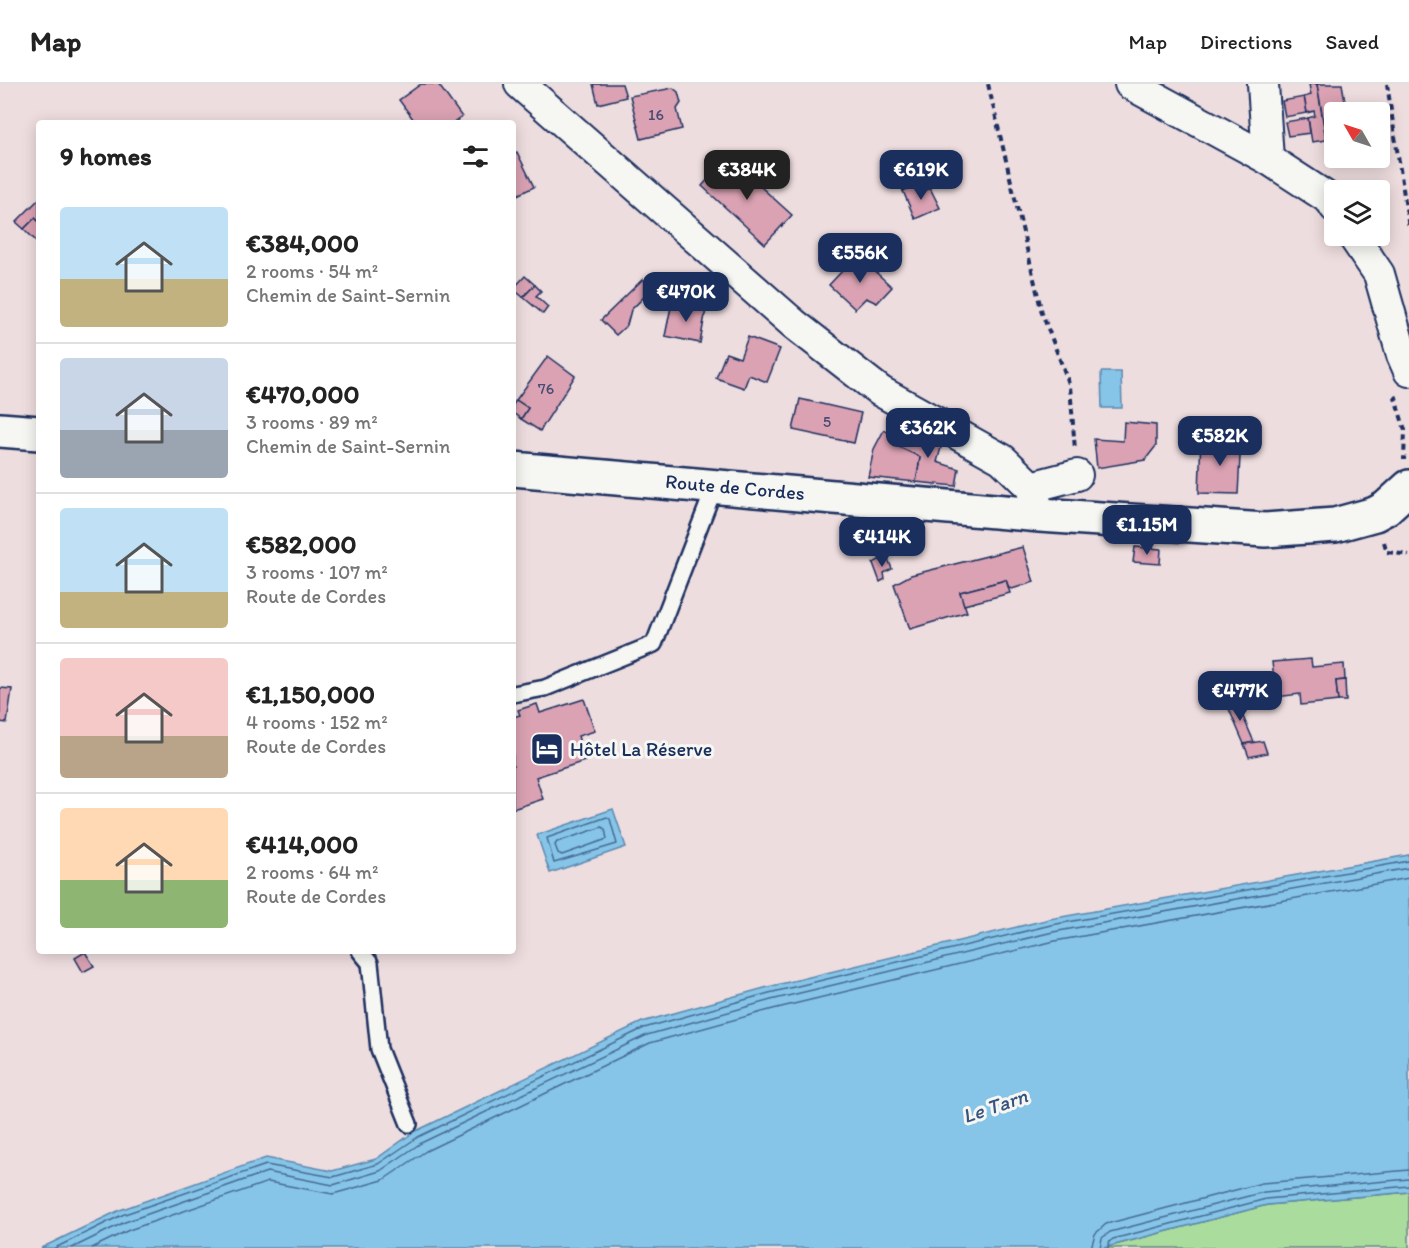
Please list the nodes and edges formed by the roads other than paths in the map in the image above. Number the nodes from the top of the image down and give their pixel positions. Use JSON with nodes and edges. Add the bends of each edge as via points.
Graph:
{"nodes":[{"id":1,"x":520,"y":84,"type":"edge"},
{"id":2,"x":1130,"y":84,"type":"edge"},
{"id":3,"x":1263,"y":84,"type":"edge"},
{"id":4,"x":1268,"y":159,"type":"junction"},
{"id":5,"x":1324,"y":196,"type":"edge"},
{"id":6,"x":1360,"y":246,"type":"edge"},
{"id":7,"x":1405,"y":383,"type":"edge"},
{"id":8,"x":0,"y":430,"type":"edge"},
{"id":9,"x":36,"y":433,"type":"edge"},
{"id":10,"x":516,"y":469,"type":"edge"},
{"id":11,"x":1077,"y":475,"type":"road end"},
{"id":12,"x":715,"y":486,"type":"junction"},
{"id":13,"x":1035,"y":501,"type":"junction"},
{"id":14,"x":1401,"y":501,"type":"edge"},
{"id":15,"x":516,"y":693,"type":"edge"},
{"id":16,"x":362,"y":954,"type":"edge"},
{"id":17,"x":409,"y":1124,"type":"dead end"}],
"edges":[{"from":1,"to":13,"type":"street","via":[[812,337],[880,391],[1002,459]]},
{"from":2,"to":4,"type":"street"},
{"from":3,"to":4,"type":"street"},
{"from":4,"to":5,"type":"street"},
{"from":6,"to":7,"type":"street","via":[[1378,274]]},
{"from":8,"to":9,"type":"main road"},
{"from":10,"to":12,"type":"main road","name":"Route de Cordes"},
{"from":11,"to":13,"type":"street"},
{"from":12,"to":13,"type":"main road","name":"Route de Cordes"},
{"from":12,"to":15,"type":"lane","via":[[654,644],[545,688]]},
{"from":13,"to":14,"type":"main road","name":"Route de Cordes","via":[[1265,530],[1335,525],[1375,514]]},
{"from":16,"to":17,"type":"lane","via":[[369,963],[379,1049]]}]}
